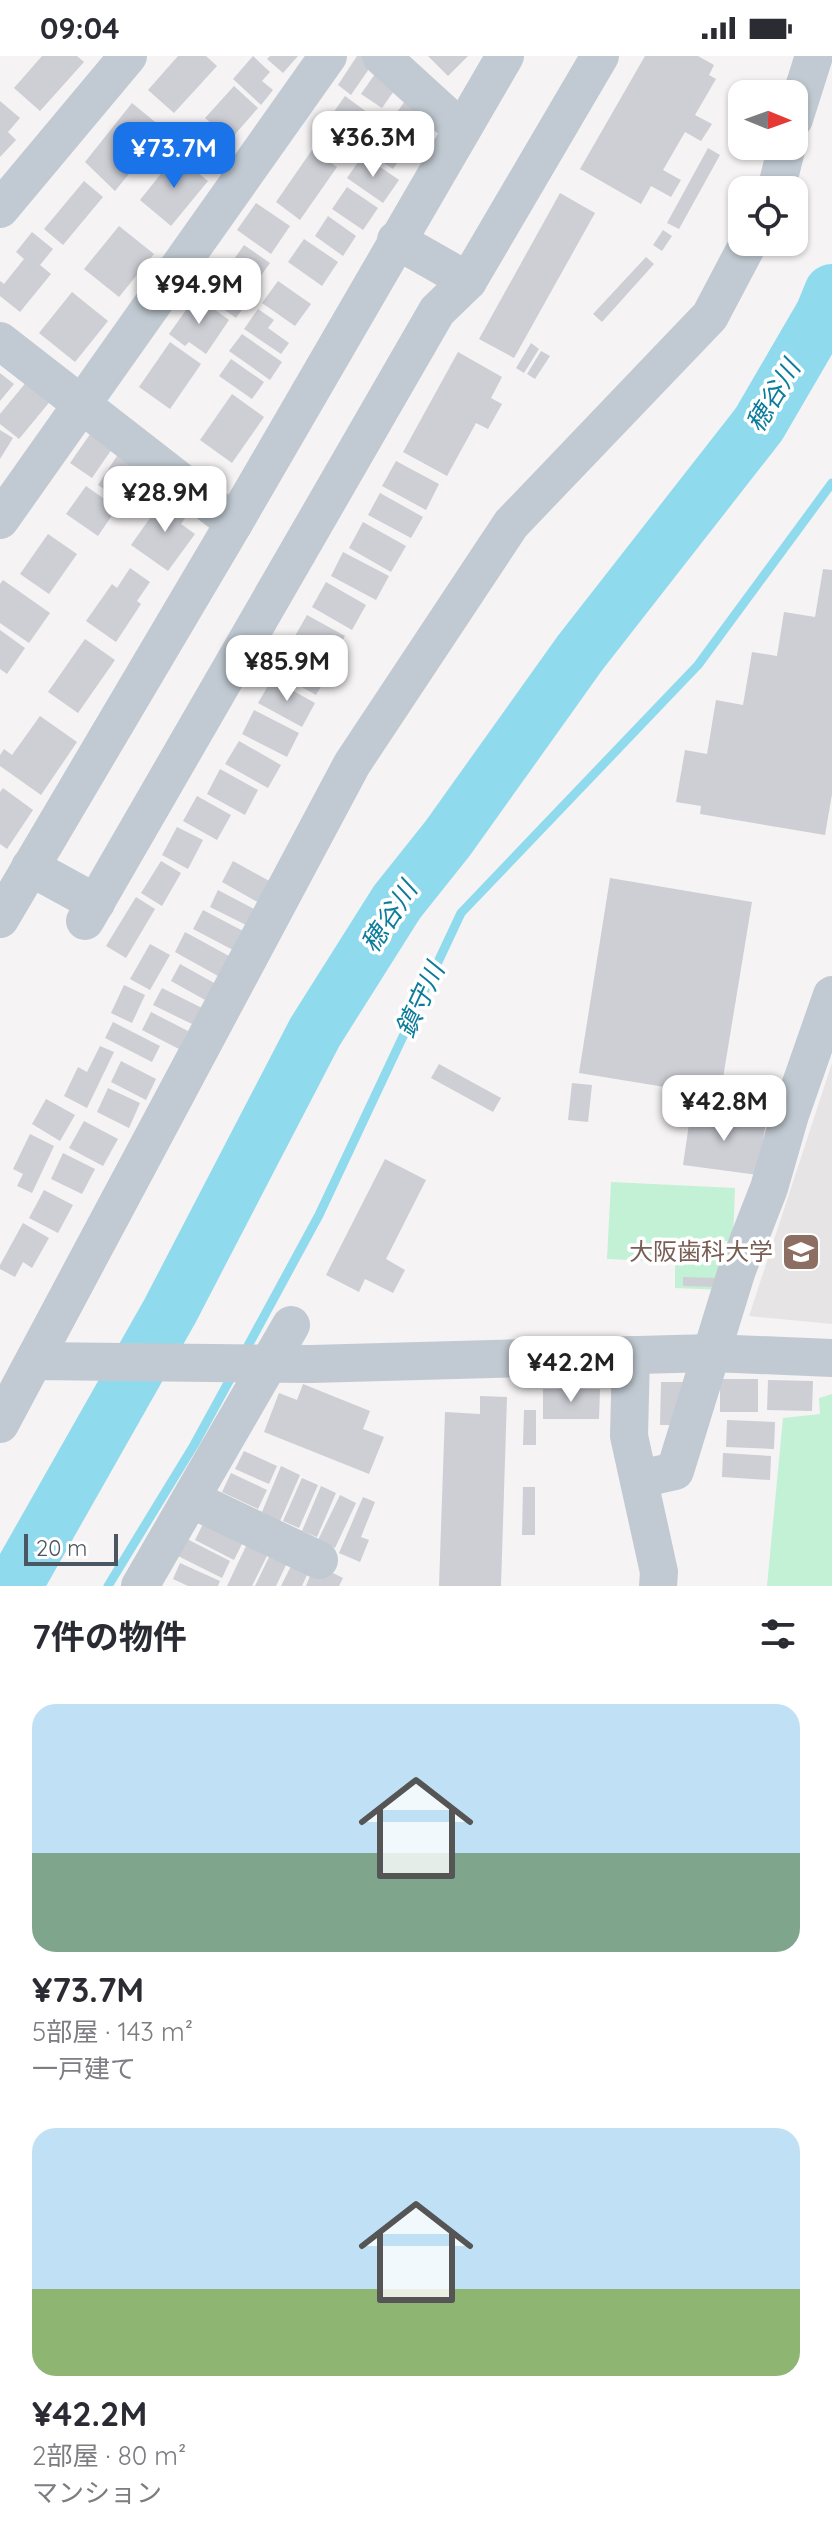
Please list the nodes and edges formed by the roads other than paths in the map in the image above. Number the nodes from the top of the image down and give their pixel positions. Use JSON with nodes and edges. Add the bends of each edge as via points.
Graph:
{"nodes":[{"id":1,"x":128,"y":56,"type":"edge"},
{"id":2,"x":328,"y":56,"type":"edge"},
{"id":3,"x":381,"y":56,"type":"edge"},
{"id":4,"x":505,"y":56,"type":"edge"},
{"id":5,"x":600,"y":56,"type":"edge"},
{"id":6,"x":814,"y":56,"type":"edge"},
{"id":7,"x":806,"y":80,"type":"edge"},
{"id":8,"x":461,"y":129,"type":"junction"},
{"id":9,"x":0,"y":209,"type":"edge"},
{"id":10,"x":396,"y":240,"type":"junction"},
{"id":11,"x":742,"y":256,"type":"edge"},
{"id":12,"x":468,"y":281,"type":"junction"},
{"id":13,"x":0,"y":341,"type":"edge"},
{"id":14,"x":80,"y":403,"type":"junction"},
{"id":15,"x":0,"y":520,"type":"edge"},
{"id":16,"x":234,"y":523,"type":"junction"},
{"id":17,"x":17,"y":875,"type":"edge"},
{"id":18,"x":0,"y":919,"type":"edge"},
{"id":19,"x":832,"y":995,"type":"edge"},
{"id":20,"x":291,"y":1325,"type":"dead end"},
{"id":21,"x":712,"y":1353,"type":"junction"},
{"id":22,"x":631,"y":1355,"type":"junction"},
{"id":23,"x":832,"y":1358,"type":"edge"},
{"id":24,"x":17,"y":1361,"type":"edge"},
{"id":25,"x":0,"y":1424,"type":"edge"},
{"id":26,"x":640,"y":1479,"type":"junction"},
{"id":27,"x":191,"y":1499,"type":"junction"},
{"id":28,"x":319,"y":1560,"type":"dead end"},
{"id":29,"x":140,"y":1586,"type":"edge"},
{"id":30,"x":658,"y":1586,"type":"edge"}],
"edges":[{"from":1,"to":9,"type":"street"},
{"from":2,"to":14,"type":"street"},
{"from":3,"to":8,"type":"street"},
{"from":4,"to":8,"type":"street"},
{"from":5,"to":12,"type":"street"},
{"from":6,"to":7,"type":"street"},
{"from":8,"to":10,"type":"street"},
{"from":10,"to":12,"type":"street"},
{"from":10,"to":16,"type":"street"},
{"from":11,"to":24,"type":"street","via":[[710,316],[511,524],[352,764]]},
{"from":12,"to":17,"type":"street","via":[[437,311],[90,912]]},
{"from":13,"to":14,"type":"street"},
{"from":14,"to":15,"type":"street"},
{"from":14,"to":16,"type":"street"},
{"from":16,"to":17,"type":"street"},
{"from":17,"to":18,"type":"street"},
{"from":19,"to":21,"type":"street"},
{"from":20,"to":27,"type":"street"},
{"from":21,"to":22,"type":"street"},
{"from":21,"to":23,"type":"street"},
{"from":21,"to":26,"type":"street","via":[[675,1471]]},
{"from":22,"to":24,"type":"street","bridge":true,"via":[[311,1364]]},
{"from":22,"to":26,"type":"street","via":[[629,1436]]},
{"from":24,"to":25,"type":"street"},
{"from":26,"to":30,"type":"street"},
{"from":27,"to":28,"type":"street"},
{"from":27,"to":29,"type":"street"}]}
